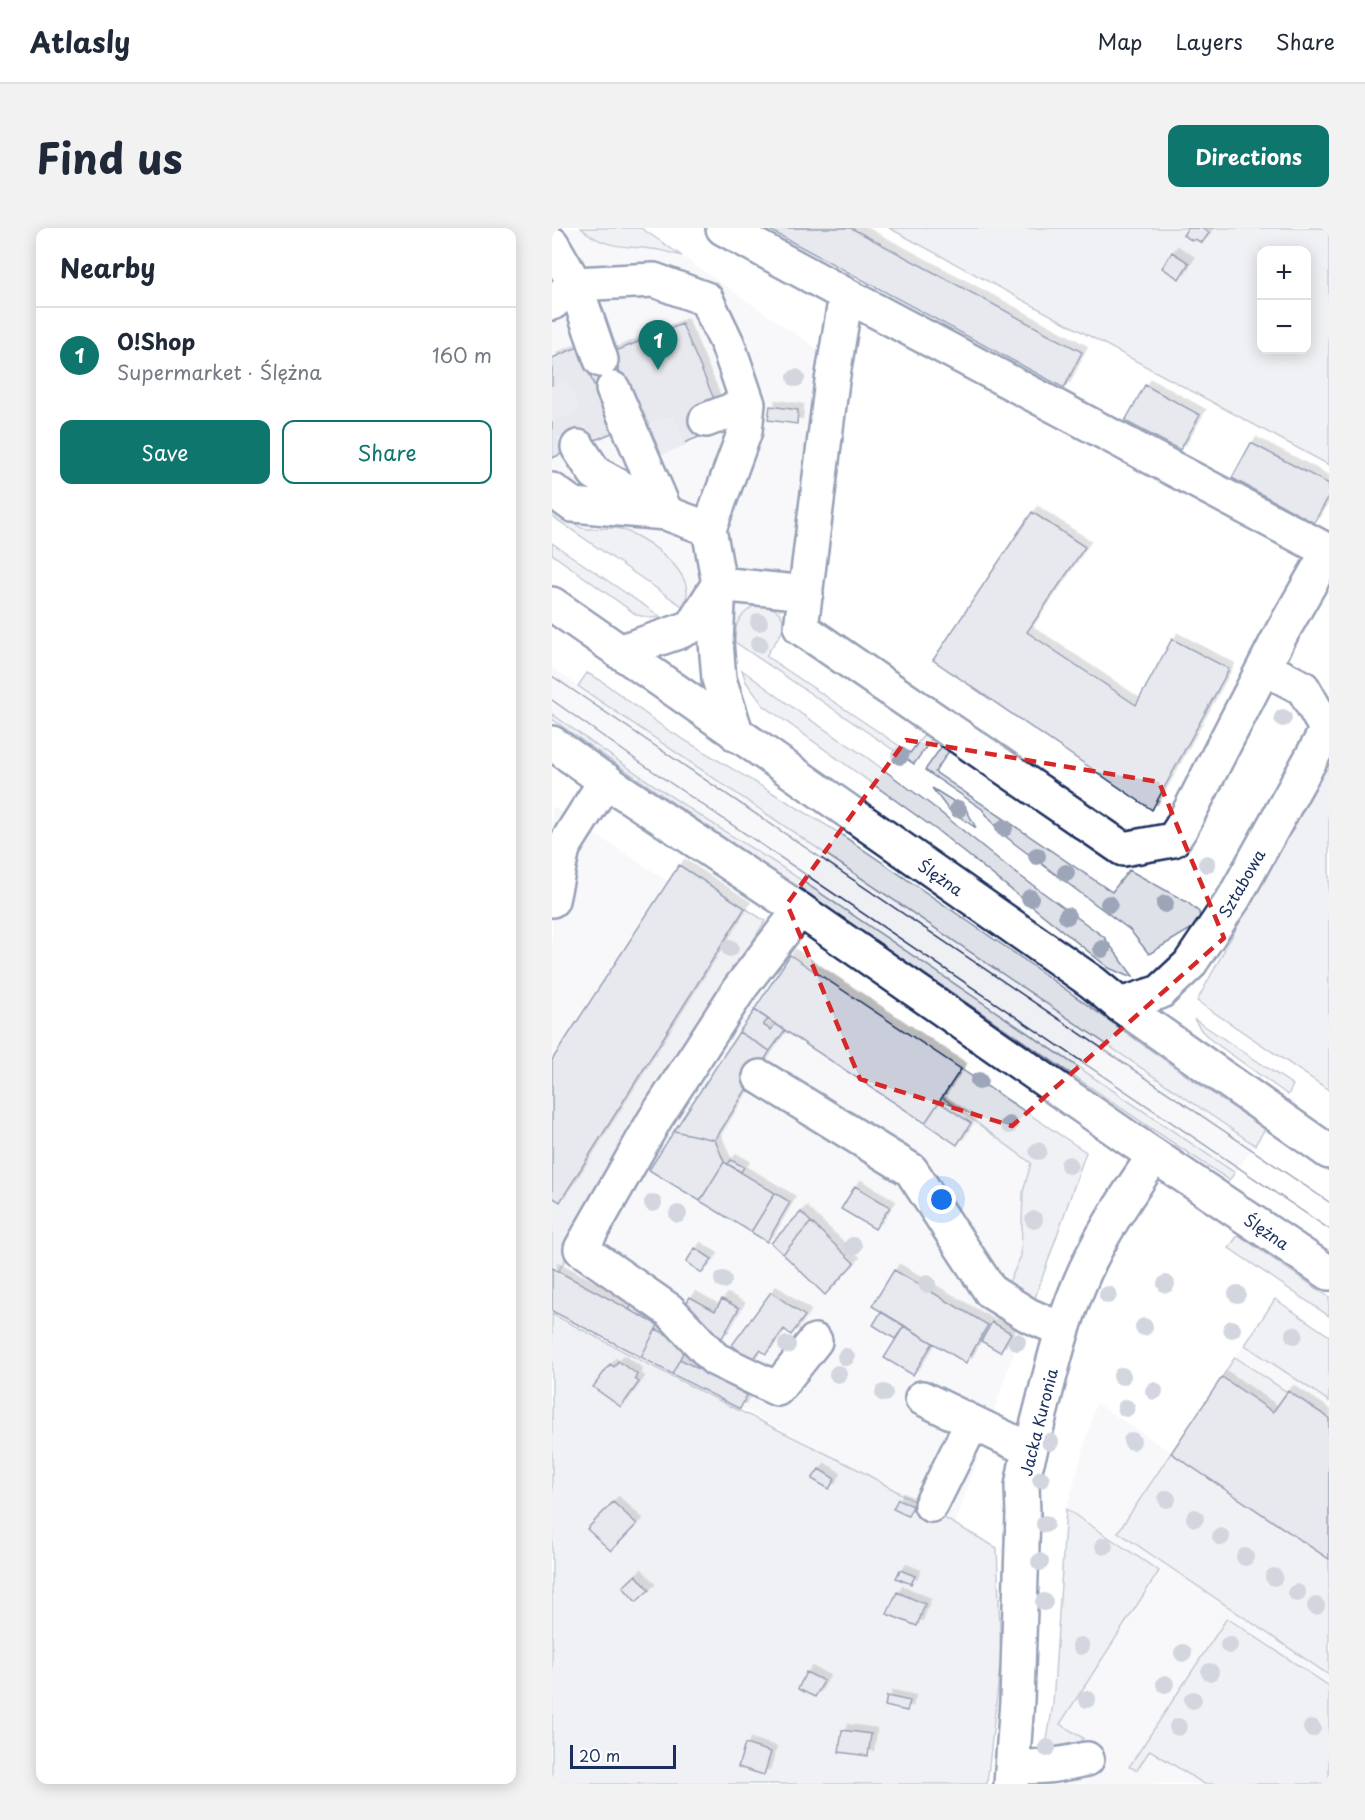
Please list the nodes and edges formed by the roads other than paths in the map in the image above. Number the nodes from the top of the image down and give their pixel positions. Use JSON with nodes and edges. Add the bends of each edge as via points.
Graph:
{"nodes":[{"id":1,"x":723,"y":228,"type":"edge"},
{"id":2,"x":552,"y":244,"type":"edge"},
{"id":3,"x":564,"y":293,"type":"edge"},
{"id":4,"x":846,"y":295,"type":"junction"},
{"id":5,"x":748,"y":404,"type":"junction"},
{"id":6,"x":706,"y":420,"type":"tunnel mouth"},
{"id":7,"x":578,"y":447,"type":"tunnel mouth"},
{"id":8,"x":552,"y":490,"type":"edge"},
{"id":9,"x":666,"y":513,"type":"junction"},
{"id":10,"x":709,"y":529,"type":"junction"},
{"id":11,"x":1329,"y":550,"type":"edge"},
{"id":12,"x":719,"y":584,"type":"junction"},
{"id":13,"x":806,"y":593,"type":"junction"},
{"id":14,"x":552,"y":604,"type":"edge"},
{"id":15,"x":619,"y":652,"type":"junction"},
{"id":16,"x":1264,"y":668,"type":"junction"},
{"id":17,"x":1316,"y":686,"type":"edge"},
{"id":18,"x":1328,"y":728,"type":"edge"},
{"id":19,"x":737,"y":735,"type":"junction"},
{"id":20,"x":552,"y":743,"type":"edge"},
{"id":21,"x":606,"y":780,"type":"junction"},
{"id":22,"x":552,"y":900,"type":"edge"},
{"id":23,"x":800,"y":910,"type":"junction"},
{"id":24,"x":1120,"y":1005,"type":"junction"},
{"id":25,"x":760,"y":1077,"type":"dead end"},
{"id":26,"x":1329,"y":1152,"type":"edge"},
{"id":27,"x":1154,"y":1156,"type":"junction"},
{"id":28,"x":1329,"y":1273,"type":"edge"},
{"id":29,"x":1062,"y":1330,"type":"junction"},
{"id":30,"x":815,"y":1341,"type":"dead end"},
{"id":31,"x":922,"y":1398,"type":"dead end"},
{"id":32,"x":972,"y":1423,"type":"junction"},
{"id":33,"x":1030,"y":1450,"type":"junction"},
{"id":34,"x":931,"y":1505,"type":"dead end"},
{"id":35,"x":1087,"y":1759,"type":"dead end"},
{"id":36,"x":1012,"y":1775,"type":"edge"}],
"edges":[{"from":1,"to":4,"type":"main road"},
{"from":2,"to":3,"type":"main road"},
{"from":3,"to":5,"type":"main road","via":[[654,280],[705,300],[728,345]]},
{"from":3,"to":9,"type":"main road","via":[[643,444]]},
{"from":4,"to":11,"type":"main road"},
{"from":4,"to":13,"type":"main road"},
{"from":5,"to":6,"type":"main road"},
{"from":5,"to":10,"type":"main road","via":[[745,431]]},
{"from":7,"to":9,"type":"main road","via":[[595,473]]},
{"from":8,"to":9,"type":"main road","via":[[573,505]]},
{"from":9,"to":10,"type":"main road"},
{"from":10,"to":12,"type":"main road"},
{"from":11,"to":16,"type":"main road"},
{"from":12,"to":13,"type":"main road"},
{"from":12,"to":15,"type":"main road","via":[[692,626]]},
{"from":12,"to":19,"type":"main road","via":[[719,679]]},
{"from":13,"to":16,"type":"main road","via":[[801,628],[1123,849],[1173,840]]},
{"from":14,"to":15,"type":"main road","name":"Ślężna"},
{"from":15,"to":19,"type":"main road","name":"Ślężna"},
{"from":16,"to":17,"type":"main road"},
{"from":17,"to":18,"type":"main road"},
{"from":18,"to":24,"type":"main road","name":"Sztabowa","via":[[1234,898],[1189,965],[1160,992]]},
{"from":19,"to":24,"type":"main road","name":"Ślężna"},
{"from":20,"to":21,"type":"main road","name":"Ślężna"},
{"from":21,"to":22,"type":"main road","via":[[562,848]]},
{"from":21,"to":23,"type":"main road","name":"Ślężna"},
{"from":23,"to":27,"type":"main road","name":"Ślężna"},
{"from":23,"to":30,"type":"main road","via":[[740,988],[661,1110],[581,1249],[669,1310],[715,1359],[777,1389]]},
{"from":24,"to":26,"type":"main road","name":"Ślężna"},
{"from":25,"to":29,"type":"main road","via":[[911,1170],[991,1292]]},
{"from":27,"to":28,"type":"main road","name":"Ślężna"},
{"from":27,"to":29,"type":"main road","name":"Jacka Kuronia","via":[[1097,1245]]},
{"from":29,"to":33,"type":"main road","name":"Jacka Kuronia"},
{"from":31,"to":32,"type":"main road"},
{"from":32,"to":33,"type":"main road"},
{"from":32,"to":34,"type":"main road"},
{"from":33,"to":36,"type":"main road","name":"Jacka Kuronia","via":[[1022,1486]]},
{"from":35,"to":36,"type":"main road","via":[[1026,1768]]}]}
